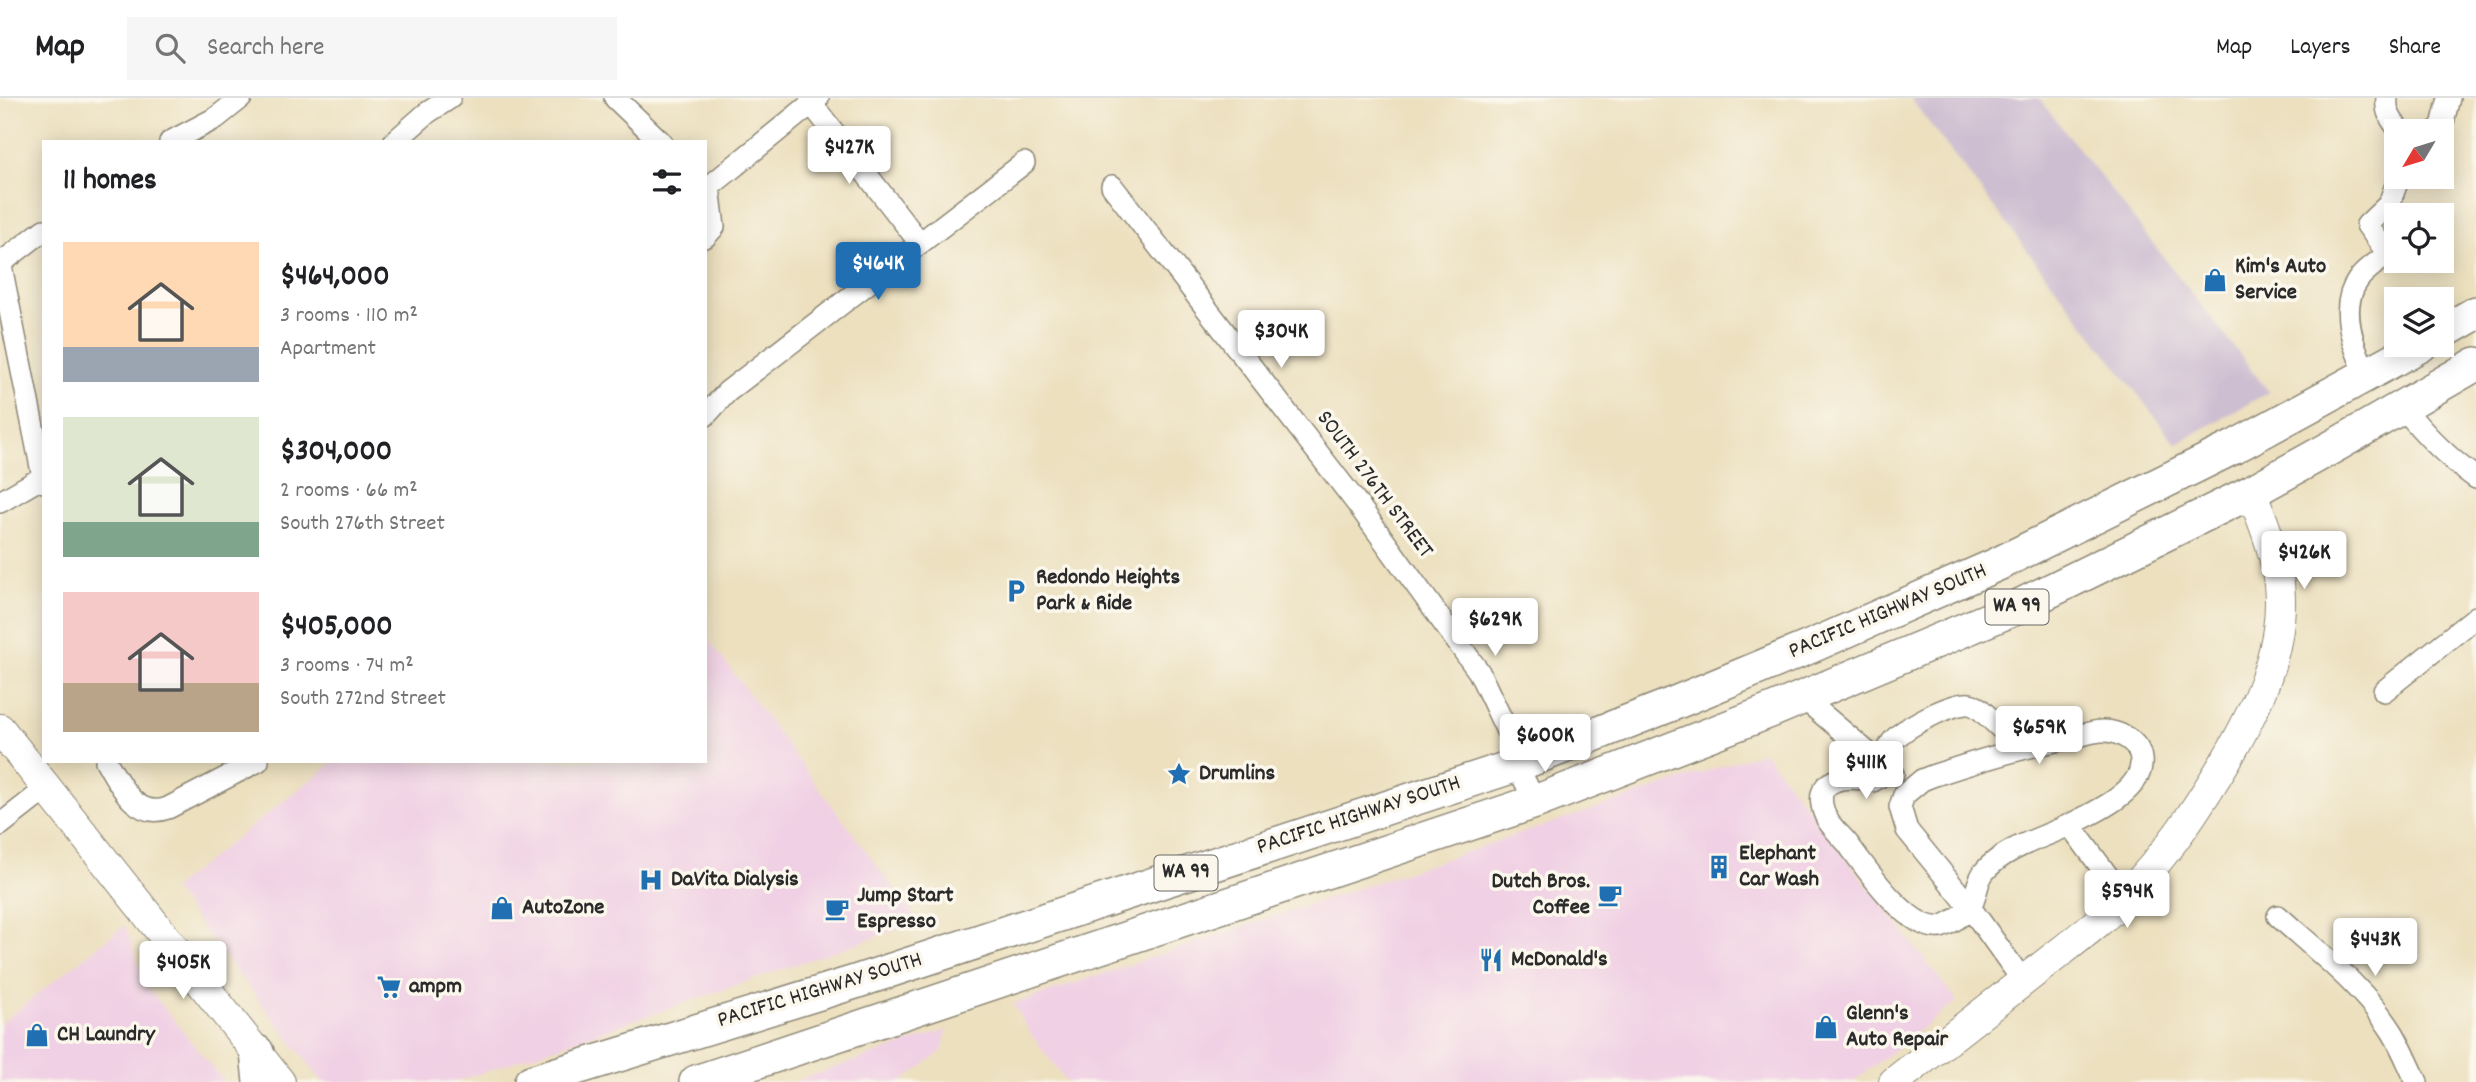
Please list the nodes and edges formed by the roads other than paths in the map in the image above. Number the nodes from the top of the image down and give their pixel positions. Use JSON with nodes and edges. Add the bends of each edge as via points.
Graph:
{"nodes":[{"id":1,"x":241,"y":98,"type":"edge"},
{"id":2,"x":450,"y":98,"type":"edge"},
{"id":3,"x":615,"y":98,"type":"edge"},
{"id":4,"x":2387,"y":98,"type":"edge"},
{"id":5,"x":2449,"y":98,"type":"edge"},
{"id":6,"x":815,"y":101,"type":"edge"},
{"id":7,"x":2392,"y":119,"type":"edge"},
{"id":8,"x":2444,"y":119,"type":"edge"},
{"id":9,"x":174,"y":140,"type":"edge"},
{"id":10,"x":396,"y":140,"type":"edge"},
{"id":11,"x":656,"y":140,"type":"edge"},
{"id":12,"x":1024,"y":163,"type":"dead end"},
{"id":13,"x":707,"y":185,"type":"edge"},
{"id":14,"x":1112,"y":186,"type":"dead end"},
{"id":15,"x":2395,"y":189,"type":"edge"},
{"id":16,"x":42,"y":231,"type":"edge"},
{"id":17,"x":707,"y":235,"type":"edge"},
{"id":18,"x":920,"y":243,"type":"junction"},
{"id":19,"x":0,"y":262,"type":"edge"},
{"id":20,"x":2476,"y":313,"type":"edge"},
{"id":21,"x":2454,"y":326,"type":"edge"},
{"id":22,"x":2476,"y":343,"type":"edge"},
{"id":23,"x":2400,"y":357,"type":"edge"},
{"id":24,"x":2476,"y":364,"type":"edge"},
{"id":25,"x":2367,"y":376,"type":"junction"},
{"id":26,"x":2403,"y":407,"type":"junction"},
{"id":27,"x":707,"y":413,"type":"edge"},
{"id":28,"x":40,"y":436,"type":"edge"},
{"id":29,"x":42,"y":465,"type":"edge"},
{"id":30,"x":2476,"y":478,"type":"edge"},
{"id":31,"x":42,"y":481,"type":"edge"},
{"id":32,"x":2250,"y":492,"type":"junction"},
{"id":33,"x":0,"y":502,"type":"edge"},
{"id":34,"x":2476,"y":617,"type":"edge"},
{"id":35,"x":2384,"y":691,"type":"dead end"},
{"id":36,"x":1802,"y":697,"type":"junction"},
{"id":37,"x":0,"y":729,"type":"edge"},
{"id":38,"x":2022,"y":748,"type":"junction"},
{"id":39,"x":107,"y":763,"type":"edge"},
{"id":40,"x":254,"y":763,"type":"edge"},
{"id":41,"x":1517,"y":765,"type":"junction"},
{"id":42,"x":1884,"y":766,"type":"junction"},
{"id":43,"x":46,"y":789,"type":"junction"},
{"id":44,"x":1910,"y":789,"type":"junction"},
{"id":45,"x":1535,"y":802,"type":"junction"},
{"id":46,"x":0,"y":825,"type":"edge"},
{"id":47,"x":2070,"y":825,"type":"junction"},
{"id":48,"x":2004,"y":855,"type":"junction"},
{"id":49,"x":1945,"y":876,"type":"junction"},
{"id":50,"x":2124,"y":898,"type":"junction"},
{"id":51,"x":1970,"y":907,"type":"junction"},
{"id":52,"x":2278,"y":916,"type":"dead end"},
{"id":53,"x":2023,"y":981,"type":"junction"},
{"id":54,"x":259,"y":1067,"type":"edge"},
{"id":55,"x":279,"y":1082,"type":"edge"},
{"id":56,"x":531,"y":1082,"type":"edge"},
{"id":57,"x":695,"y":1082,"type":"edge"},
{"id":58,"x":1894,"y":1082,"type":"edge"},
{"id":59,"x":2417,"y":1082,"type":"edge"}],
"edges":[{"from":1,"to":9,"type":"street","via":[[216,118]]},
{"from":2,"to":10,"type":"street"},
{"from":3,"to":11,"type":"street"},
{"from":4,"to":7,"type":"street","via":[[2385,107]]},
{"from":5,"to":8,"type":"street"},
{"from":6,"to":13,"type":"street"},
{"from":6,"to":18,"type":"street"},
{"from":12,"to":18,"type":"street"},
{"from":13,"to":17,"type":"street","via":[[714,227]]},
{"from":14,"to":41,"type":"street","name":"SOUTH 276TH STREET","via":[[1359,506],[1479,672],[1508,733]]},
{"from":15,"to":25,"type":"street","via":[[2389,204],[2367,225],[2388,254],[2358,279],[2350,296],[2355,351]]},
{"from":16,"to":19,"type":"street"},
{"from":18,"to":27,"type":"street","via":[[727,392]]},
{"from":19,"to":28,"type":"street"},
{"from":20,"to":21,"type":"main road"},
{"from":22,"to":32,"type":"main road","via":[[2266,462],[2253,477]]},
{"from":23,"to":25,"type":"main road","name":"PACIFIC HIGHWAY SOUTH","number":"WA 99"},
{"from":24,"to":26,"type":"main road","name":"PACIFIC HIGHWAY SOUTH","number":"WA 99"},
{"from":25,"to":41,"type":"main road","name":"PACIFIC HIGHWAY SOUTH","number":"WA 99","via":[[1985,570],[1814,646]]},
{"from":26,"to":30,"type":"street","via":[[2420,429]]},
{"from":26,"to":32,"type":"main road","name":"PACIFIC HIGHWAY SOUTH","number":"WA 99"},
{"from":28,"to":29,"type":"street"},
{"from":31,"to":33,"type":"street"},
{"from":32,"to":36,"type":"main road","name":"PACIFIC HIGHWAY SOUTH","number":"WA 99","via":[[2011,610]]},
{"from":32,"to":50,"type":"main road","via":[[2276,565],[2280,598],[2277,642],[2242,733],[2201,802],[2163,856]]},
{"from":34,"to":35,"type":"street"},
{"from":36,"to":42,"type":"street"},
{"from":36,"to":45,"type":"main road","name":"PACIFIC HIGHWAY SOUTH","number":"WA 99"},
{"from":37,"to":43,"type":"main road"},
{"from":38,"to":42,"type":"street","via":[[1980,709],[1965,704],[1900,735]]},
{"from":38,"to":44,"type":"street","via":[[1932,776]]},
{"from":38,"to":47,"type":"street","via":[[2103,731],[2119,734],[2139,749],[2136,782]]},
{"from":39,"to":40,"type":"street","via":[[132,800],[154,812]]},
{"from":41,"to":45,"type":"street","name":"SOUTH 276TH STREET"},
{"from":41,"to":56,"type":"main road","name":"PACIFIC HIGHWAY SOUTH","number":"WA 99","via":[[855,982]]},
{"from":42,"to":44,"type":"street"},
{"from":42,"to":51,"type":"street","via":[[1884,774],[1872,781],[1856,777],[1828,783],[1822,793],[1826,817],[1888,895],[1918,920],[1942,927]]},
{"from":43,"to":46,"type":"street"},
{"from":43,"to":54,"type":"main road"},
{"from":44,"to":49,"type":"street","via":[[1900,807],[1907,830]]},
{"from":45,"to":57,"type":"main road","name":"PACIFIC HIGHWAY SOUTH","number":"WA 99"},
{"from":47,"to":48,"type":"street"},
{"from":47,"to":50,"type":"street"},
{"from":48,"to":49,"type":"street","via":[[1962,877]]},
{"from":48,"to":51,"type":"street","via":[[1977,882]]},
{"from":49,"to":51,"type":"street"},
{"from":50,"to":53,"type":"main road"},
{"from":51,"to":53,"type":"street"},
{"from":52,"to":59,"type":"street","via":[[2373,1007],[2393,1033]]},
{"from":53,"to":58,"type":"main road"},
{"from":54,"to":55,"type":"main road"}]}
